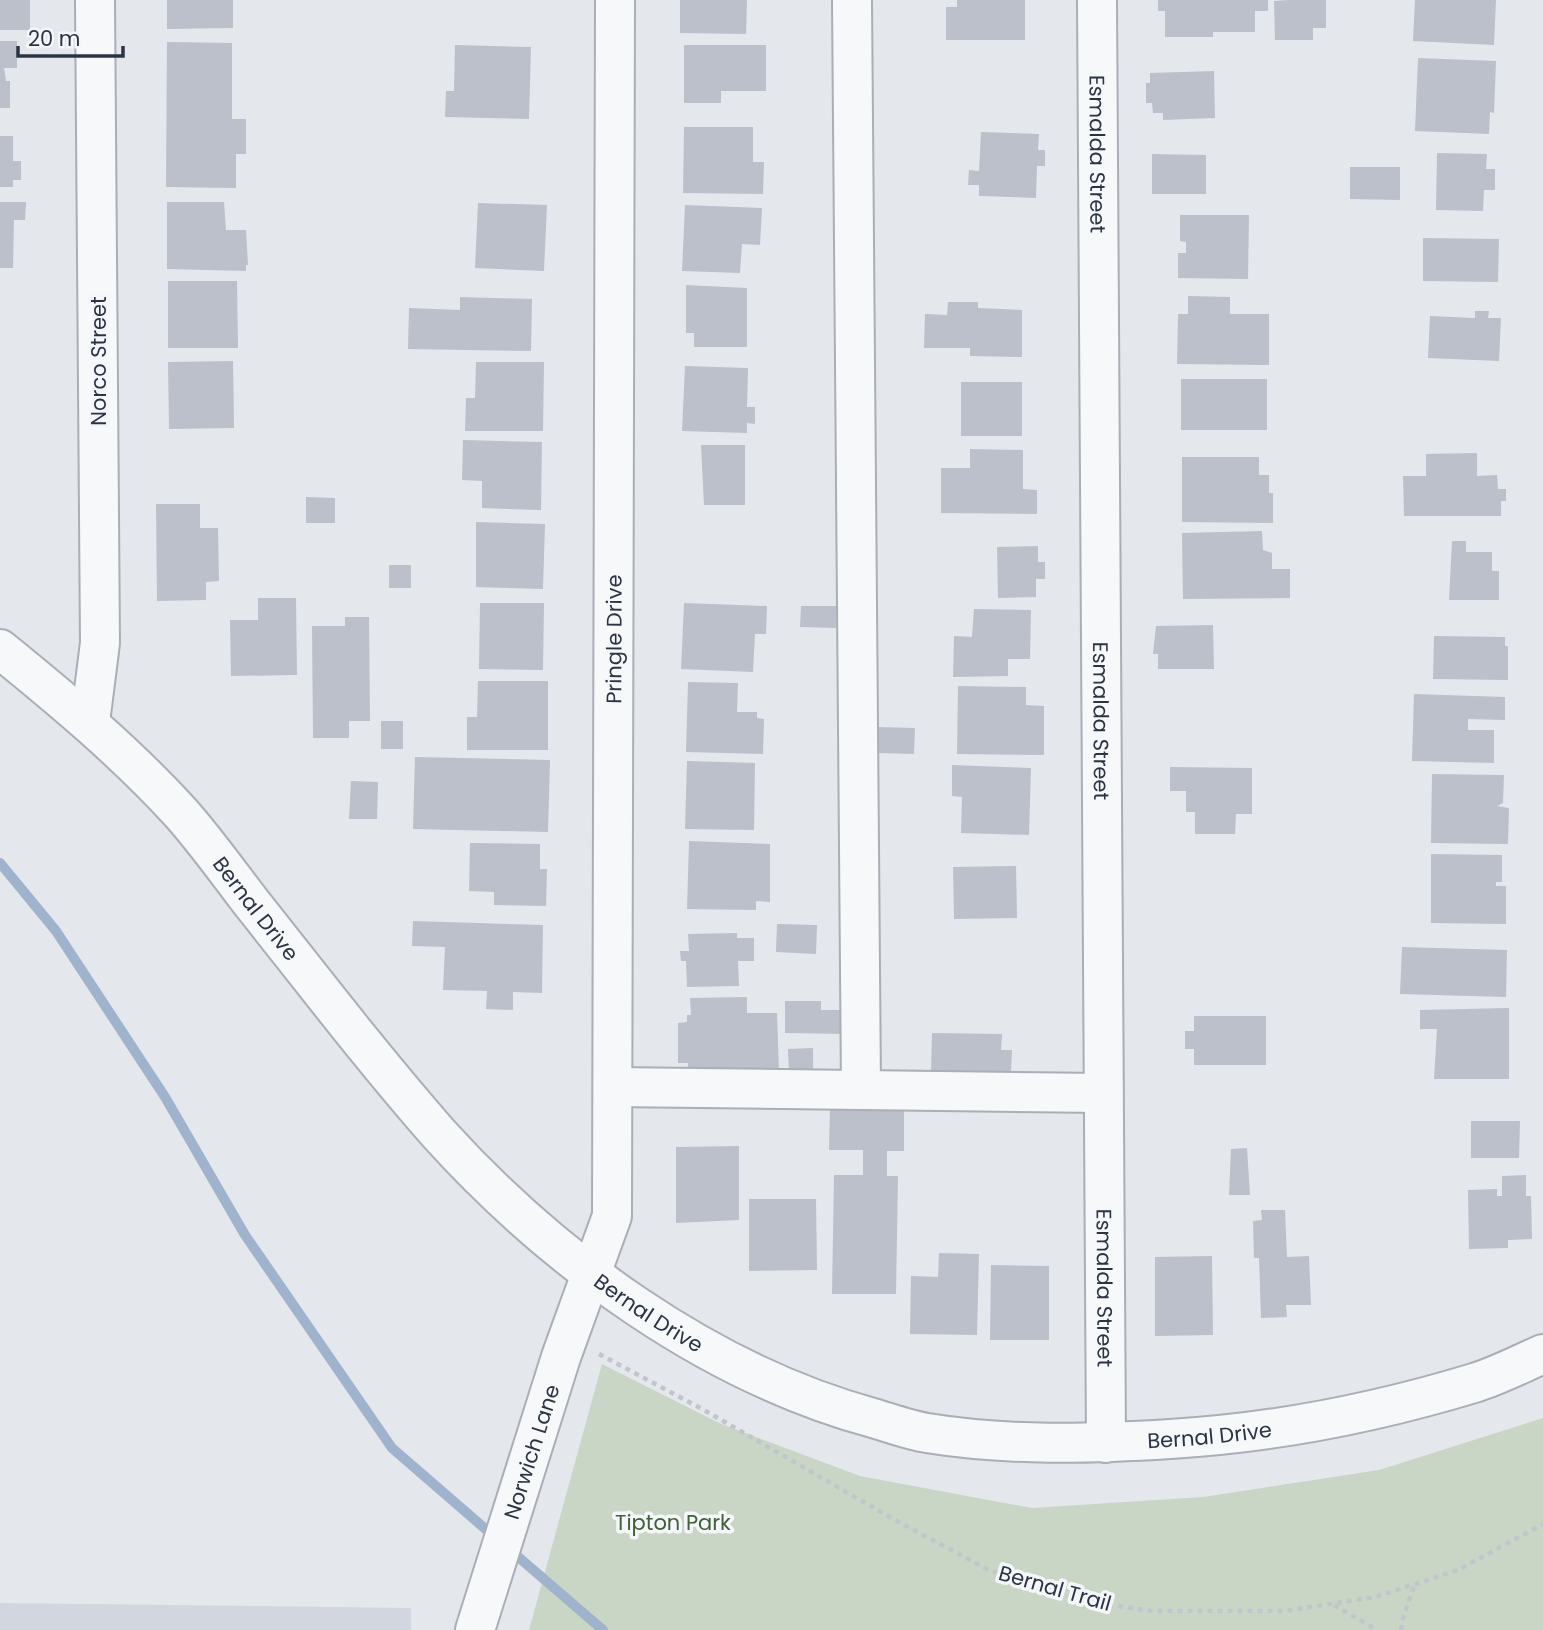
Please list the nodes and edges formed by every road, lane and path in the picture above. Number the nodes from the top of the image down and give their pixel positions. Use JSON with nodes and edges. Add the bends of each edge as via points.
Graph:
{"nodes":[{"id":1,"x":95,"y":0,"type":"edge"},
{"id":2,"x":615,"y":0,"type":"edge"},
{"id":3,"x":852,"y":0,"type":"edge"},
{"id":4,"x":1097,"y":0,"type":"edge"},
{"id":5,"x":0,"y":649,"type":"edge"},
{"id":6,"x":90,"y":722,"type":"junction"},
{"id":7,"x":613,"y":1087,"type":"junction"},
{"id":8,"x":861,"y":1089,"type":"junction"},
{"id":9,"x":1102,"y":1093,"type":"junction"},
{"id":10,"x":592,"y":1273,"type":"junction"},
{"id":11,"x":568,"y":1337,"type":"junction"},
{"id":12,"x":1543,"y":1354,"type":"edge"},
{"id":13,"x":1106,"y":1443,"type":"junction"},
{"id":14,"x":1543,"y":1524,"type":"edge"},
{"id":15,"x":1414,"y":1586,"type":"junction"},
{"id":16,"x":1334,"y":1605,"type":"junction"},
{"id":17,"x":475,"y":1630,"type":"edge"},
{"id":18,"x":1375,"y":1630,"type":"edge"},
{"id":19,"x":1401,"y":1630,"type":"edge"}],
"edges":[{"from":1,"to":6,"type":"street","name":"Norco Street","via":[[100,643]]},
{"from":2,"to":7,"type":"street","name":"Pringle Drive"},
{"from":3,"to":8,"type":"street"},
{"from":4,"to":9,"type":"street","name":"Esmalda Street"},
{"from":5,"to":6,"type":"street","name":"Bernal Drive"},
{"from":6,"to":10,"type":"street","name":"Bernal Drive","via":[[181,814],[442,1137],[517,1211]]},
{"from":7,"to":8,"type":"street"},
{"from":7,"to":10,"type":"street","name":"Pringle Drive","via":[[612,1216]]},
{"from":8,"to":9,"type":"street"},
{"from":9,"to":13,"type":"street","name":"Esmalda Street"},
{"from":10,"to":11,"type":"street","name":"Norwich Lane"},
{"from":10,"to":13,"type":"street","name":"Bernal Drive","via":[[666,1327],[747,1371],[830,1407],[923,1432],[1015,1443]]},
{"from":11,"to":16,"type":"path","name":"Bernal Trail","via":[[895,1520],[1020,1582],[1076,1598],[1152,1611],[1284,1611]]},
{"from":11,"to":17,"type":"street","name":"Norwich Lane"},
{"from":12,"to":13,"type":"street","name":"Bernal Drive","via":[[1478,1382],[1357,1414],[1219,1436]]},
{"from":14,"to":15,"type":"path","name":"Bernal Trail","via":[[1458,1570]]},
{"from":15,"to":16,"type":"path","name":"Bernal Trail"},
{"from":15,"to":19,"type":"path"},
{"from":16,"to":18,"type":"path"}]}
